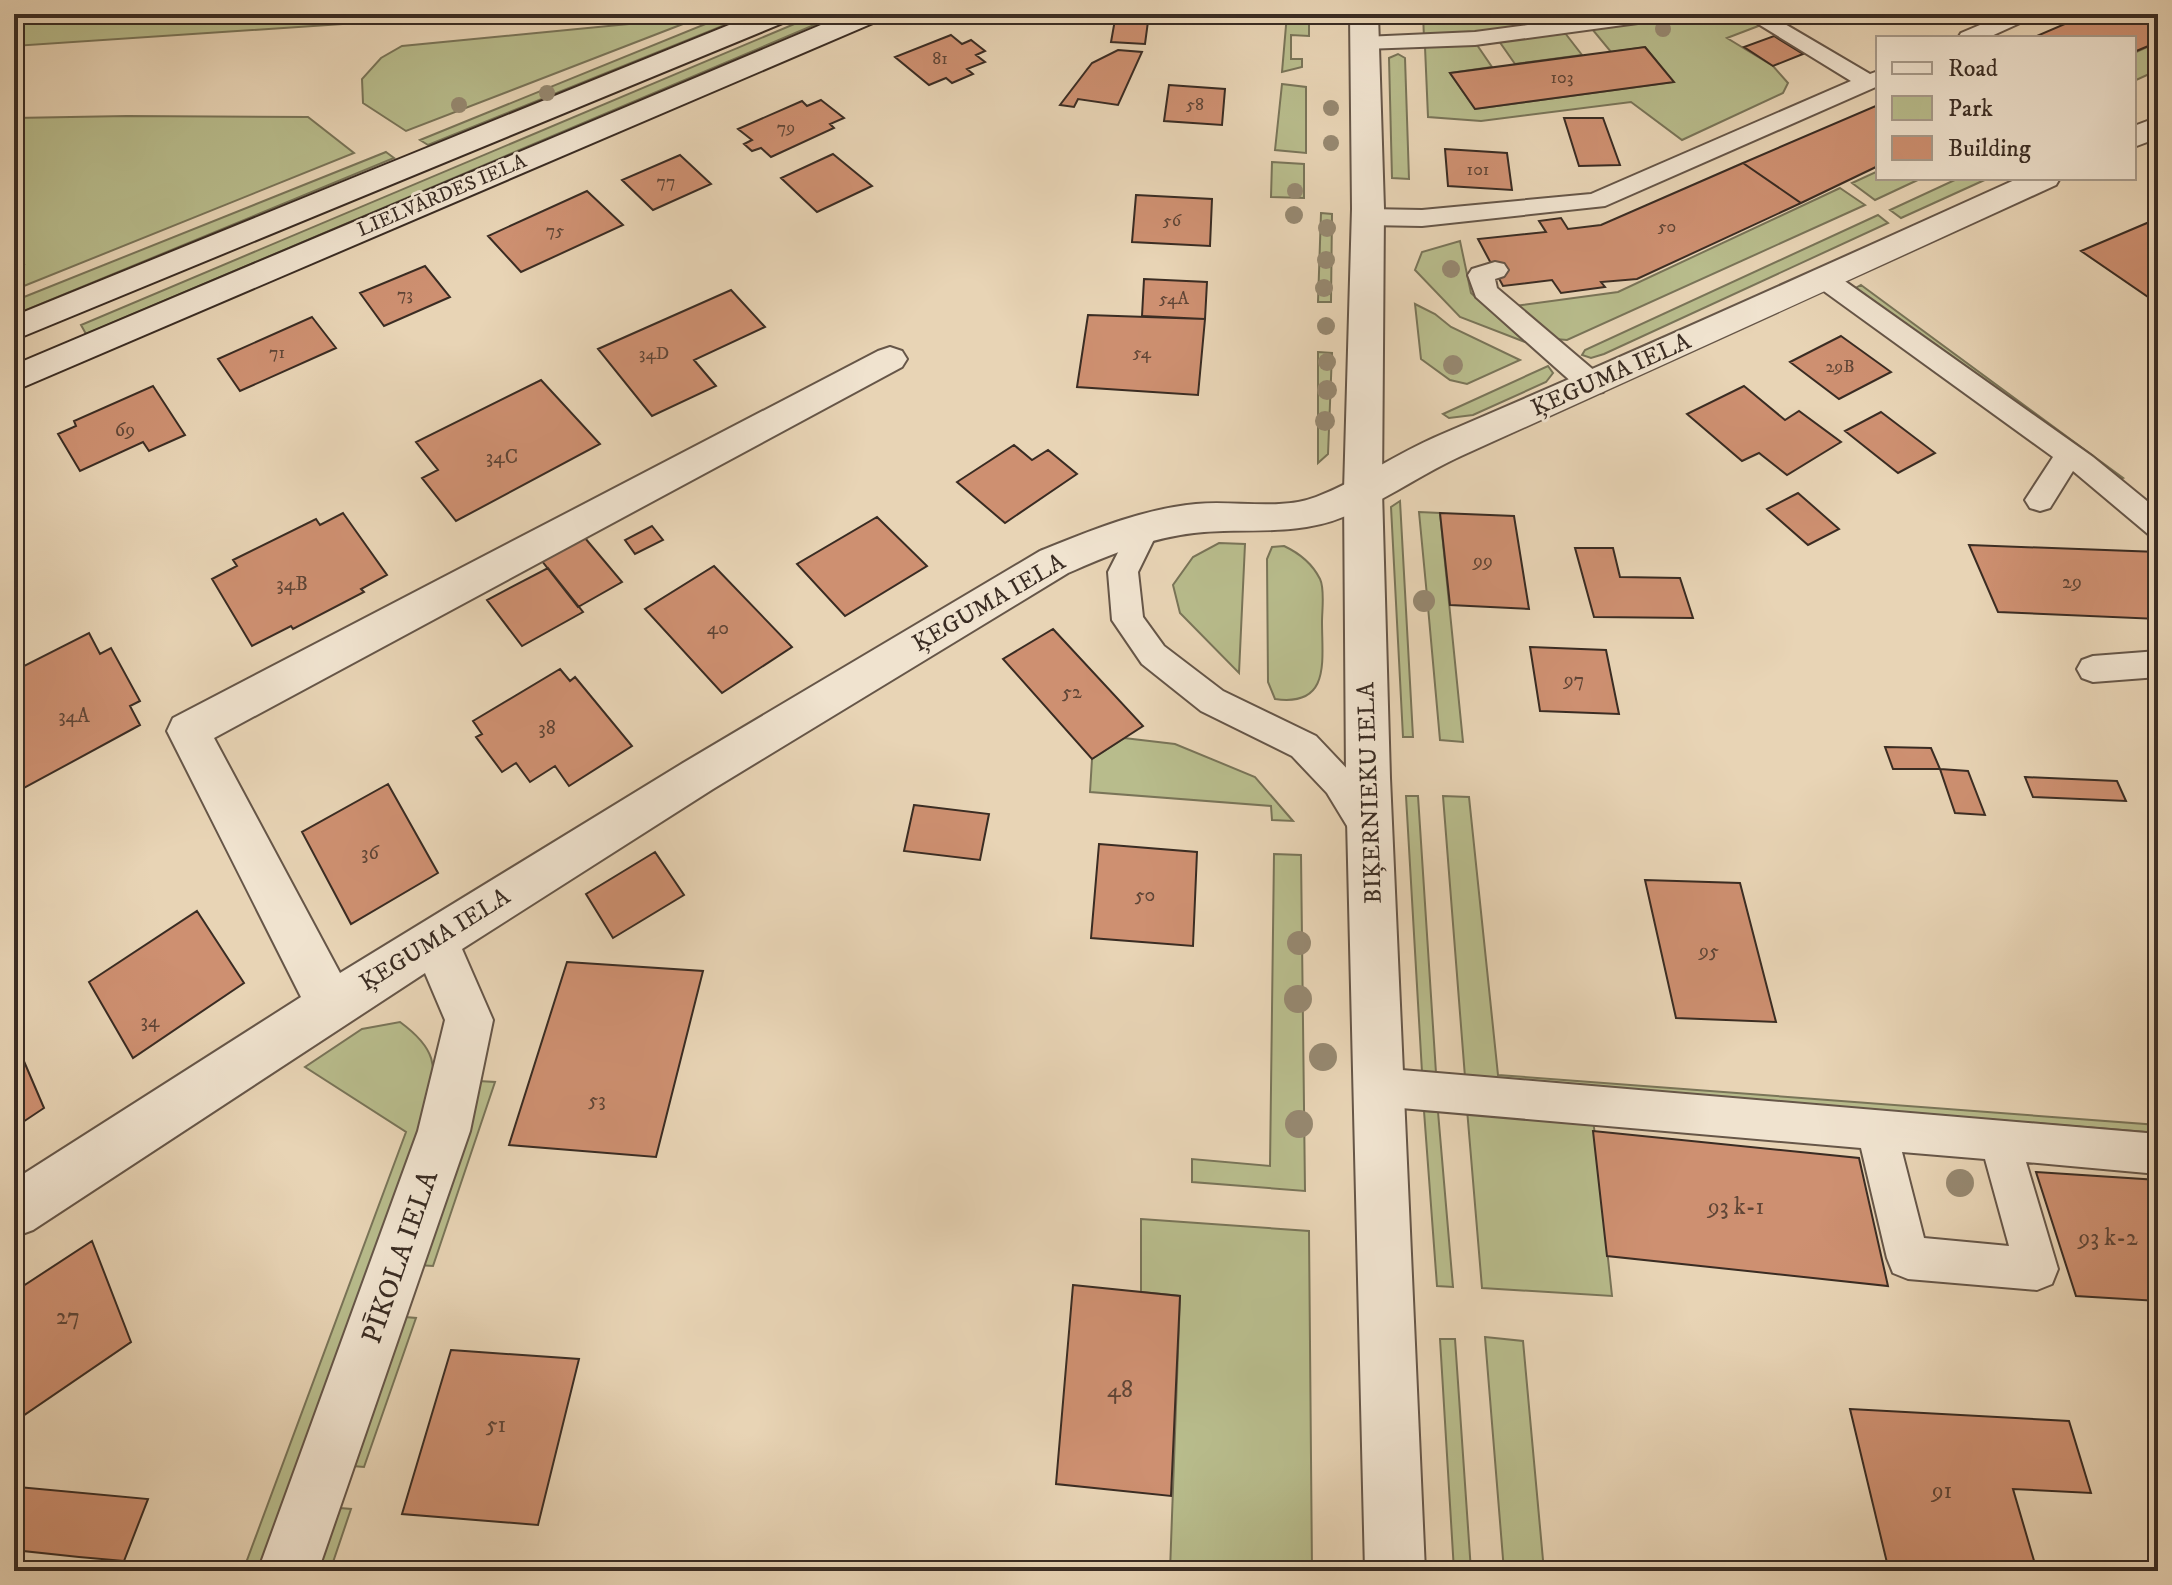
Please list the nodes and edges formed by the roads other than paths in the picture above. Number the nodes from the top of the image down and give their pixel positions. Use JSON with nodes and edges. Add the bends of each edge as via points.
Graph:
{"nodes":[{"id":1,"x":780,"y":14,"type":"edge"},
{"id":2,"x":870,"y":14,"type":"edge"},
{"id":3,"x":1660,"y":14,"type":"edge"},
{"id":4,"x":1753,"y":14,"type":"edge"},
{"id":5,"x":2024,"y":14,"type":"edge"},
{"id":6,"x":1364,"y":28,"type":"edge"},
{"id":7,"x":1974,"y":36,"type":"edge"},
{"id":8,"x":1873,"y":80,"type":"edge"},
{"id":9,"x":2041,"y":180,"type":"edge"},
{"id":10,"x":1368,"y":217,"type":"junction"},
{"id":11,"x":1495,"y":270,"type":"dead end"},
{"id":12,"x":1823,"y":278,"type":"junction"},
{"id":13,"x":14,"y":329,"type":"edge"},
{"id":14,"x":890,"y":359,"type":"dead end"},
{"id":15,"x":14,"y":379,"type":"edge"},
{"id":16,"x":1593,"y":385,"type":"junction"},
{"id":17,"x":2069,"y":454,"type":"junction"},
{"id":18,"x":1363,"y":491,"type":"junction"},
{"id":19,"x":2040,"y":500,"type":"dead end"},
{"id":20,"x":2158,"y":526,"type":"edge"},
{"id":21,"x":1144,"y":529,"type":"junction"},
{"id":22,"x":2158,"y":664,"type":"edge"},
{"id":23,"x":2093,"y":669,"type":"dead end"},
{"id":24,"x":1371,"y":835,"type":"junction"},
{"id":25,"x":435,"y":940,"type":"junction"},
{"id":26,"x":331,"y":1005,"type":"junction"},
{"id":27,"x":1378,"y":1087,"type":"junction"},
{"id":28,"x":1876,"y":1129,"type":"junction"},
{"id":29,"x":1999,"y":1140,"type":"junction"},
{"id":30,"x":2158,"y":1154,"type":"edge"},
{"id":31,"x":14,"y":1211,"type":"edge"},
{"id":32,"x":288,"y":1571,"type":"edge"},
{"id":33,"x":1395,"y":1571,"type":"edge"}],
"edges":[{"from":1,"to":13,"type":"street","name":"LIELVĀRDES IELA"},
{"from":2,"to":15,"type":"street","name":"LIELVĀRDES IELA"},
{"from":3,"to":6,"type":"lane","via":[[1413,44]]},
{"from":4,"to":8,"type":"lane"},
{"from":5,"to":7,"type":"lane"},
{"from":6,"to":10,"type":"street","name":"BIĶERNIEKU IELA"},
{"from":8,"to":10,"type":"lane","via":[[1596,201],[1422,218]]},
{"from":9,"to":12,"type":"street","name":"ĶEGUMA IELA"},
{"from":10,"to":18,"type":"street","name":"BIĶERNIEKU IELA"},
{"from":11,"to":16,"type":"lane","via":[[1481,275],[1485,291]]},
{"from":12,"to":16,"type":"street","name":"ĶEGUMA IELA"},
{"from":12,"to":17,"type":"lane"},
{"from":14,"to":26,"type":"street","via":[[188,731]]},
{"from":16,"to":18,"type":"street","name":"ĶEGUMA IELA","via":[[1429,454]]},
{"from":17,"to":19,"type":"lane"},
{"from":17,"to":20,"type":"lane"},
{"from":18,"to":21,"type":"street","name":"ĶEGUMA IELA","via":[[1311,514],[1208,517]]},
{"from":18,"to":24,"type":"street","name":"BIĶERNIEKU IELA"},
{"from":21,"to":24,"type":"lane","via":[[1123,572],[1128,620],[1153,655],[1212,701],[1304,746],[1339,783]]},
{"from":21,"to":25,"type":"street","name":"ĶEGUMA IELA","via":[[1038,571]]},
{"from":22,"to":23,"type":"lane"},
{"from":24,"to":27,"type":"street","name":"BIĶERNIEKU IELA"},
{"from":25,"to":26,"type":"street","name":"ĶEGUMA IELA"},
{"from":25,"to":32,"type":"street","name":"PĪKOLA IELA","via":[[469,1020],[447,1117]]},
{"from":26,"to":31,"type":"street","name":"ĶEGUMA IELA"},
{"from":27,"to":28,"type":"lane"},
{"from":27,"to":33,"type":"street","name":"BIĶERNIEKU IELA"},
{"from":28,"to":29,"type":"lane"},
{"from":28,"to":29,"type":"lane","via":[[1908,1258],[2037,1269]]},
{"from":29,"to":30,"type":"lane"}]}
